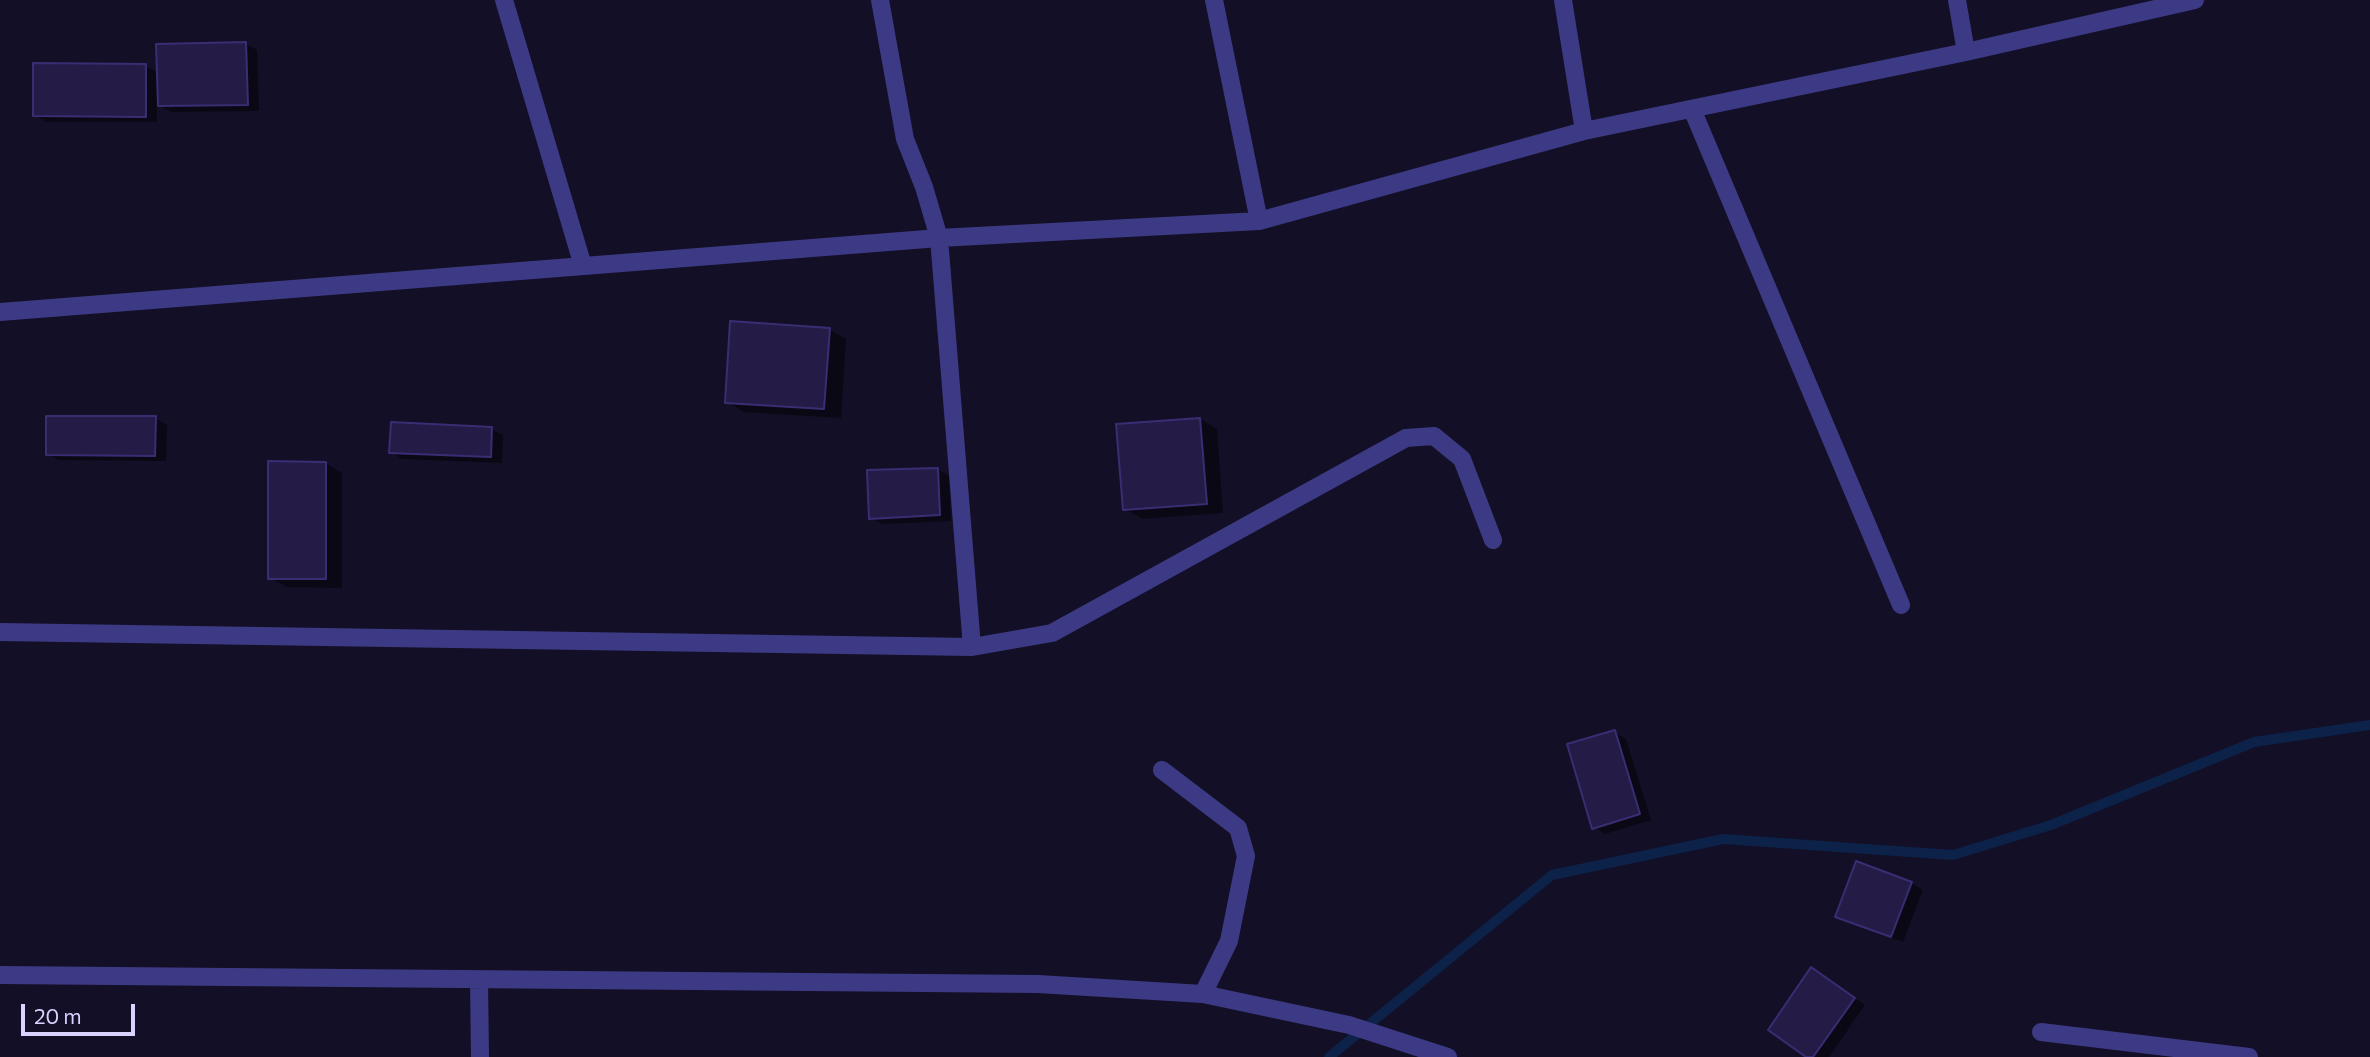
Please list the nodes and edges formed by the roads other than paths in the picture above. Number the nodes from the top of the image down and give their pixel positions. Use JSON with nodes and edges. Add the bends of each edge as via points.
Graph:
{"nodes":[{"id":1,"x":504,"y":0,"type":"edge"},
{"id":2,"x":880,"y":0,"type":"edge"},
{"id":3,"x":1214,"y":0,"type":"edge"},
{"id":4,"x":1563,"y":0,"type":"edge"},
{"id":5,"x":1957,"y":0,"type":"edge"},
{"id":6,"x":2195,"y":0,"type":"edge"},
{"id":7,"x":1966,"y":52,"type":"junction"},
{"id":8,"x":1692,"y":109,"type":"junction"},
{"id":9,"x":1584,"y":131,"type":"junction"},
{"id":10,"x":1259,"y":221,"type":"junction"},
{"id":11,"x":939,"y":239,"type":"junction"},
{"id":12,"x":583,"y":266,"type":"junction"},
{"id":13,"x":0,"y":312,"type":"edge"},
{"id":14,"x":1493,"y":540,"type":"dead end"},
{"id":15,"x":1901,"y":604,"type":"dead end"},
{"id":16,"x":0,"y":632,"type":"edge"},
{"id":17,"x":972,"y":647,"type":"junction"},
{"id":18,"x":1162,"y":770,"type":"dead end"},
{"id":19,"x":0,"y":975,"type":"edge"},
{"id":20,"x":479,"y":979,"type":"junction"},
{"id":21,"x":1203,"y":994,"type":"junction"},
{"id":22,"x":2041,"y":1032,"type":"dead end"},
{"id":23,"x":480,"y":1057,"type":"edge"},
{"id":24,"x":1448,"y":1057,"type":"edge"},
{"id":25,"x":2249,"y":1057,"type":"edge"}],
"edges":[{"from":1,"to":12,"type":"street"},
{"from":2,"to":11,"type":"street","via":[[905,139]]},
{"from":3,"to":10,"type":"street"},
{"from":4,"to":9,"type":"street"},
{"from":5,"to":7,"type":"street"},
{"from":6,"to":7,"type":"street"},
{"from":7,"to":8,"type":"street"},
{"from":8,"to":9,"type":"street"},
{"from":8,"to":15,"type":"street"},
{"from":9,"to":10,"type":"street"},
{"from":10,"to":11,"type":"street"},
{"from":11,"to":12,"type":"street"},
{"from":11,"to":17,"type":"street"},
{"from":12,"to":13,"type":"street"},
{"from":14,"to":17,"type":"street","via":[[1462,459],[1434,436],[1406,438],[1052,633]]},
{"from":16,"to":17,"type":"street"},
{"from":18,"to":21,"type":"street","via":[[1238,828],[1246,856],[1229,941]]},
{"from":19,"to":20,"type":"street"},
{"from":20,"to":21,"type":"street","via":[[1038,984]]},
{"from":20,"to":23,"type":"street"},
{"from":21,"to":24,"type":"street","via":[[1349,1025]]},
{"from":22,"to":25,"type":"street"}]}
